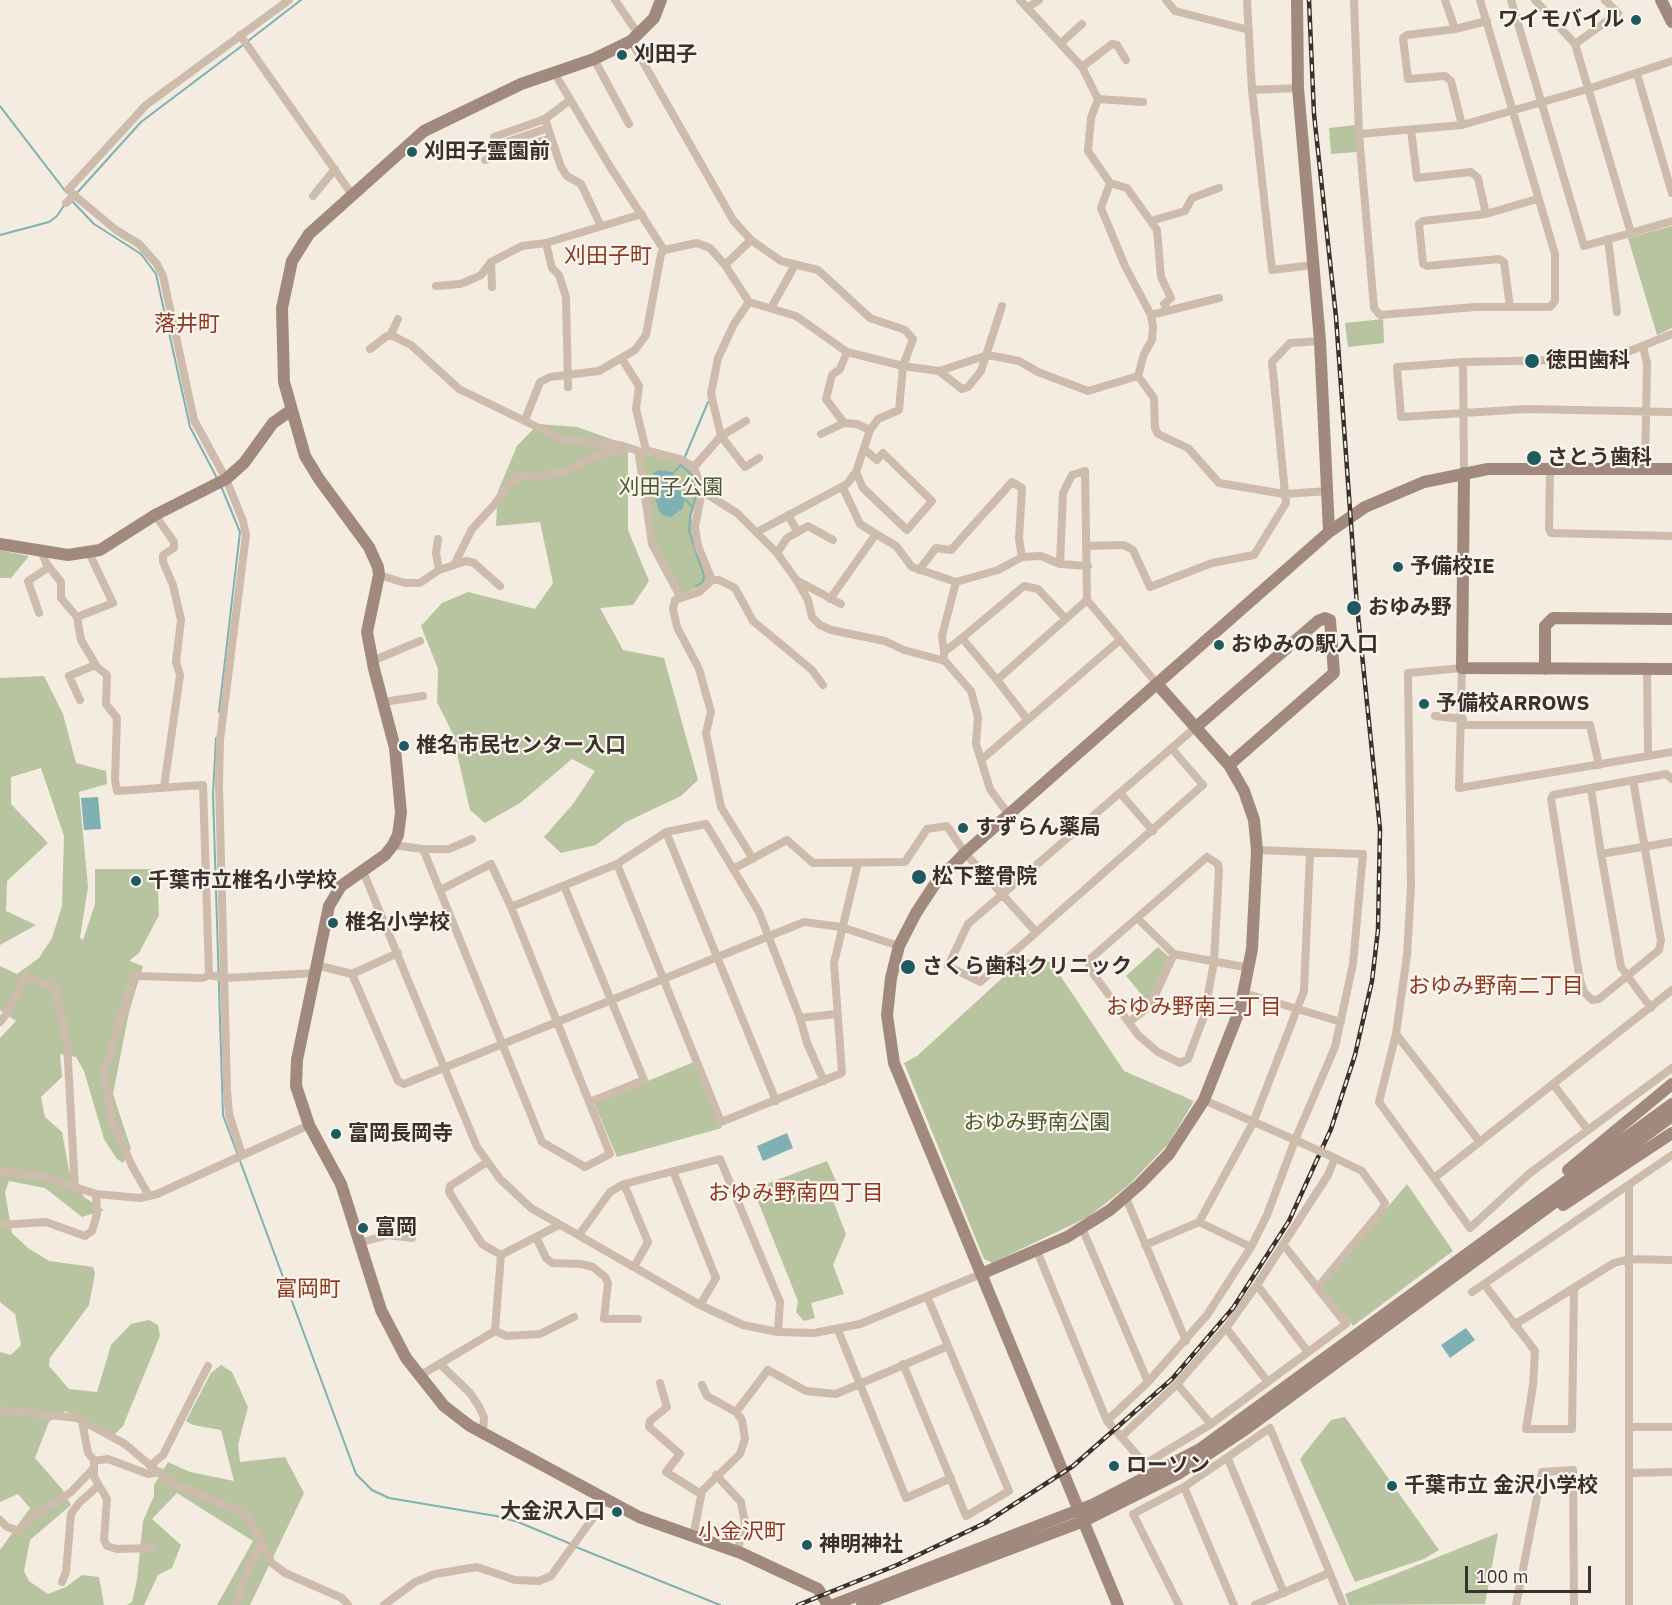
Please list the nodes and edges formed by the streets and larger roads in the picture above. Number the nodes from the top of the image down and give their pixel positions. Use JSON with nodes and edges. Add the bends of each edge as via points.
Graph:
{"nodes":[{"id":1,"x":289,"y":0,"type":"edge"},
{"id":2,"x":615,"y":0,"type":"edge"},
{"id":3,"x":660,"y":0,"type":"edge"},
{"id":4,"x":1020,"y":0,"type":"edge"},
{"id":5,"x":1039,"y":0,"type":"edge"},
{"id":6,"x":1166,"y":0,"type":"edge"},
{"id":7,"x":1247,"y":0,"type":"edge"},
{"id":8,"x":1297,"y":0,"type":"edge"},
{"id":9,"x":1354,"y":0,"type":"edge"},
{"id":10,"x":1445,"y":0,"type":"edge"},
{"id":11,"x":1480,"y":0,"type":"edge"},
{"id":12,"x":1511,"y":0,"type":"edge"},
{"id":13,"x":1535,"y":0,"type":"edge"},
{"id":14,"x":1605,"y":0,"type":"edge"},
{"id":15,"x":1661,"y":0,"type":"edge"},
{"id":16,"x":1027,"y":8,"type":"junction"},
{"id":17,"x":1487,"y":21,"type":"junction"},
{"id":18,"x":1672,"y":22,"type":"edge"},
{"id":19,"x":1082,"y":24,"type":"dead end"},
{"id":20,"x":1455,"y":29,"type":"junction"},
{"id":21,"x":1250,"y":30,"type":"junction"},
{"id":22,"x":240,"y":34,"type":"junction"},
{"id":23,"x":635,"y":38,"type":"junction"},
{"id":24,"x":1061,"y":43,"type":"junction"},
{"id":25,"x":1575,"y":44,"type":"junction"},
{"id":26,"x":594,"y":59,"type":"junction"},
{"id":27,"x":1126,"y":60,"type":"dead end"},
{"id":28,"x":1672,"y":61,"type":"edge"},
{"id":29,"x":1082,"y":67,"type":"junction"},
{"id":30,"x":555,"y":74,"type":"junction"},
{"id":31,"x":1637,"y":74,"type":"junction"},
{"id":32,"x":1298,"y":88,"type":"junction"},
{"id":33,"x":1588,"y":89,"type":"junction"},
{"id":34,"x":1252,"y":90,"type":"junction"},
{"id":35,"x":1098,"y":99,"type":"junction"},
{"id":36,"x":570,"y":100,"type":"junction"},
{"id":37,"x":1143,"y":102,"type":"dead end"},
{"id":38,"x":1540,"y":102,"type":"junction"},
{"id":39,"x":1512,"y":111,"type":"junction"},
{"id":40,"x":545,"y":119,"type":"junction"},
{"id":41,"x":629,"y":124,"type":"dead end"},
{"id":42,"x":1462,"y":125,"type":"junction"},
{"id":43,"x":548,"y":128,"type":"junction"},
{"id":44,"x":1411,"y":130,"type":"junction"},
{"id":45,"x":1359,"y":134,"type":"junction"},
{"id":46,"x":551,"y":138,"type":"junction"},
{"id":47,"x":497,"y":146,"type":"junction"},
{"id":48,"x":481,"y":151,"type":"dead end"},
{"id":49,"x":500,"y":155,"type":"junction"},
{"id":50,"x":485,"y":160,"type":"dead end"},
{"id":51,"x":335,"y":169,"type":"junction"},
{"id":52,"x":1110,"y":183,"type":"junction"},
{"id":53,"x":1219,"y":188,"type":"dead end"},
{"id":54,"x":1672,"y":193,"type":"edge"},
{"id":55,"x":75,"y":195,"type":"junction"},
{"id":56,"x":313,"y":196,"type":"dead end"},
{"id":57,"x":353,"y":196,"type":"junction"},
{"id":58,"x":1538,"y":199,"type":"junction"},
{"id":59,"x":66,"y":203,"type":"dead end"},
{"id":60,"x":642,"y":214,"type":"junction"},
{"id":61,"x":1486,"y":214,"type":"junction"},
{"id":62,"x":1151,"y":221,"type":"junction"},
{"id":63,"x":1672,"y":221,"type":"edge"},
{"id":64,"x":601,"y":226,"type":"junction"},
{"id":65,"x":1631,"y":232,"type":"junction"},
{"id":66,"x":1608,"y":239,"type":"junction"},
{"id":67,"x":751,"y":240,"type":"junction"},
{"id":68,"x":546,"y":243,"type":"junction"},
{"id":69,"x":664,"y":250,"type":"junction"},
{"id":70,"x":491,"y":262,"type":"junction"},
{"id":71,"x":725,"y":265,"type":"junction"},
{"id":72,"x":795,"y":265,"type":"junction"},
{"id":73,"x":1313,"y":265,"type":"junction"},
{"id":74,"x":436,"y":286,"type":"dead end"},
{"id":75,"x":492,"y":287,"type":"dead end"},
{"id":76,"x":1219,"y":298,"type":"dead end"},
{"id":77,"x":749,"y":302,"type":"junction"},
{"id":78,"x":1002,"y":306,"type":"dead end"},
{"id":79,"x":1510,"y":307,"type":"junction"},
{"id":80,"x":771,"y":309,"type":"junction"},
{"id":81,"x":1167,"y":309,"type":"junction"},
{"id":82,"x":1617,"y":312,"type":"dead end"},
{"id":83,"x":1151,"y":315,"type":"junction"},
{"id":84,"x":398,"y":319,"type":"dead end"},
{"id":85,"x":1672,"y":334,"type":"edge"},
{"id":86,"x":390,"y":336,"type":"junction"},
{"id":87,"x":1320,"y":341,"type":"junction"},
{"id":88,"x":1643,"y":347,"type":"junction"},
{"id":89,"x":370,"y":349,"type":"dead end"},
{"id":90,"x":847,"y":352,"type":"junction"},
{"id":91,"x":985,"y":356,"type":"junction"},
{"id":92,"x":622,"y":359,"type":"junction"},
{"id":93,"x":1463,"y":362,"type":"junction"},
{"id":94,"x":903,"y":366,"type":"junction"},
{"id":95,"x":939,"y":371,"type":"junction"},
{"id":96,"x":567,"y":374,"type":"junction"},
{"id":97,"x":1138,"y":376,"type":"junction"},
{"id":98,"x":568,"y":387,"type":"dead end"},
{"id":99,"x":290,"y":411,"type":"junction"},
{"id":100,"x":1461,"y":412,"type":"junction"},
{"id":101,"x":1647,"y":412,"type":"junction"},
{"id":102,"x":1672,"y":412,"type":"edge"},
{"id":103,"x":525,"y":420,"type":"junction"},
{"id":104,"x":746,"y":421,"type":"dead end"},
{"id":105,"x":844,"y":423,"type":"junction"},
{"id":106,"x":870,"y":430,"type":"junction"},
{"id":107,"x":821,"y":434,"type":"dead end"},
{"id":108,"x":721,"y":436,"type":"junction"},
{"id":109,"x":864,"y":449,"type":"junction"},
{"id":110,"x":644,"y":451,"type":"junction"},
{"id":111,"x":759,"y":458,"type":"dead end"},
{"id":112,"x":694,"y":467,"type":"junction"},
{"id":113,"x":1550,"y":469,"type":"junction"},
{"id":114,"x":1645,"y":469,"type":"junction"},
{"id":115,"x":1672,"y":470,"type":"edge"},
{"id":116,"x":856,"y":472,"type":"junction"},
{"id":117,"x":1464,"y":473,"type":"junction"},
{"id":118,"x":221,"y":481,"type":"junction"},
{"id":119,"x":843,"y":488,"type":"junction"},
{"id":120,"x":702,"y":491,"type":"junction"},
{"id":121,"x":1329,"y":491,"type":"junction"},
{"id":122,"x":1284,"y":494,"type":"junction"},
{"id":123,"x":155,"y":515,"type":"junction"},
{"id":124,"x":788,"y":515,"type":"junction"},
{"id":125,"x":797,"y":531,"type":"junction"},
{"id":126,"x":757,"y":532,"type":"junction"},
{"id":127,"x":1329,"y":532,"type":"junction"},
{"id":128,"x":876,"y":534,"type":"junction"},
{"id":129,"x":1672,"y":536,"type":"edge"},
{"id":130,"x":438,"y":539,"type":"dead end"},
{"id":131,"x":833,"y":540,"type":"dead end"},
{"id":132,"x":0,"y":544,"type":"edge"},
{"id":133,"x":1088,"y":546,"type":"junction"},
{"id":134,"x":40,"y":551,"type":"junction"},
{"id":135,"x":89,"y":553,"type":"junction"},
{"id":136,"x":777,"y":553,"type":"junction"},
{"id":137,"x":1022,"y":557,"type":"junction"},
{"id":138,"x":455,"y":563,"type":"junction"},
{"id":139,"x":1060,"y":564,"type":"junction"},
{"id":140,"x":1088,"y":566,"type":"junction"},
{"id":141,"x":49,"y":567,"type":"junction"},
{"id":142,"x":439,"y":570,"type":"junction"},
{"id":143,"x":919,"y":570,"type":"junction"},
{"id":144,"x":379,"y":575,"type":"junction"},
{"id":145,"x":712,"y":580,"type":"junction"},
{"id":146,"x":797,"y":581,"type":"junction"},
{"id":147,"x":956,"y":582,"type":"junction"},
{"id":148,"x":500,"y":586,"type":"dead end"},
{"id":149,"x":681,"y":598,"type":"junction"},
{"id":150,"x":830,"y":599,"type":"junction"},
{"id":151,"x":1088,"y":600,"type":"junction"},
{"id":152,"x":841,"y":604,"type":"dead end"},
{"id":153,"x":39,"y":613,"type":"dead end"},
{"id":154,"x":76,"y":617,"type":"junction"},
{"id":155,"x":1065,"y":618,"type":"junction"},
{"id":156,"x":1672,"y":619,"type":"edge"},
{"id":157,"x":962,"y":638,"type":"junction"},
{"id":158,"x":1120,"y":640,"type":"junction"},
{"id":159,"x":420,"y":641,"type":"dead end"},
{"id":160,"x":944,"y":657,"type":"junction"},
{"id":161,"x":372,"y":661,"type":"junction"},
{"id":162,"x":95,"y":664,"type":"junction"},
{"id":163,"x":1462,"y":668,"type":"junction"},
{"id":164,"x":1647,"y":668,"type":"junction"},
{"id":165,"x":1545,"y":669,"type":"junction"},
{"id":166,"x":1672,"y":669,"type":"edge"},
{"id":167,"x":997,"y":680,"type":"junction"},
{"id":168,"x":823,"y":685,"type":"dead end"},
{"id":169,"x":1158,"y":685,"type":"junction"},
{"id":170,"x":423,"y":696,"type":"dead end"},
{"id":171,"x":80,"y":700,"type":"dead end"},
{"id":172,"x":383,"y":702,"type":"junction"},
{"id":173,"x":1435,"y":716,"type":"dead end"},
{"id":174,"x":1027,"y":719,"type":"junction"},
{"id":175,"x":1462,"y":722,"type":"junction"},
{"id":176,"x":1196,"y":727,"type":"junction"},
{"id":177,"x":1172,"y":749,"type":"junction"},
{"id":178,"x":1672,"y":752,"type":"edge"},
{"id":179,"x":1648,"y":754,"type":"junction"},
{"id":180,"x":981,"y":760,"type":"junction"},
{"id":181,"x":1229,"y":765,"type":"junction"},
{"id":182,"x":1599,"y":765,"type":"junction"},
{"id":183,"x":1672,"y":779,"type":"edge"},
{"id":184,"x":1634,"y":780,"type":"junction"},
{"id":185,"x":164,"y":787,"type":"junction"},
{"id":186,"x":1591,"y":788,"type":"junction"},
{"id":187,"x":1120,"y":793,"type":"junction"},
{"id":188,"x":1009,"y":815,"type":"junction"},
{"id":189,"x":1153,"y":831,"type":"junction"},
{"id":190,"x":666,"y":832,"type":"junction"},
{"id":191,"x":472,"y":838,"type":"dead end"},
{"id":192,"x":1672,"y":842,"type":"edge"},
{"id":193,"x":393,"y":845,"type":"junction"},
{"id":194,"x":1644,"y":845,"type":"junction"},
{"id":195,"x":423,"y":849,"type":"junction"},
{"id":196,"x":1257,"y":850,"type":"junction"},
{"id":197,"x":1310,"y":852,"type":"junction"},
{"id":198,"x":966,"y":853,"type":"junction"},
{"id":199,"x":1601,"y":854,"type":"junction"},
{"id":200,"x":753,"y":859,"type":"junction"},
{"id":201,"x":858,"y":863,"type":"junction"},
{"id":202,"x":617,"y":864,"type":"junction"},
{"id":203,"x":362,"y":869,"type":"junction"},
{"id":204,"x":733,"y":869,"type":"junction"},
{"id":205,"x":564,"y":886,"type":"junction"},
{"id":206,"x":440,"y":890,"type":"junction"},
{"id":207,"x":1002,"y":894,"type":"junction"},
{"id":208,"x":512,"y":907,"type":"junction"},
{"id":209,"x":1137,"y":918,"type":"junction"},
{"id":210,"x":841,"y":927,"type":"junction"},
{"id":211,"x":1036,"y":932,"type":"junction"},
{"id":212,"x":768,"y":935,"type":"junction"},
{"id":213,"x":900,"y":946,"type":"junction"},
{"id":214,"x":398,"y":953,"type":"junction"},
{"id":215,"x":1174,"y":954,"type":"junction"},
{"id":216,"x":717,"y":956,"type":"junction"},
{"id":217,"x":1214,"y":962,"type":"junction"},
{"id":218,"x":1250,"y":968,"type":"junction"},
{"id":219,"x":316,"y":969,"type":"junction"},
{"id":220,"x":352,"y":974,"type":"junction"},
{"id":221,"x":209,"y":975,"type":"junction"},
{"id":222,"x":1627,"y":976,"type":"junction"},
{"id":223,"x":663,"y":977,"type":"junction"},
{"id":224,"x":225,"y":978,"type":"junction"},
{"id":225,"x":1244,"y":993,"type":"junction"},
{"id":226,"x":1670,"y":995,"type":"edge"},
{"id":227,"x":611,"y":1000,"type":"junction"},
{"id":228,"x":1299,"y":1008,"type":"junction"},
{"id":229,"x":1651,"y":1008,"type":"junction"},
{"id":230,"x":836,"y":1014,"type":"junction"},
{"id":231,"x":800,"y":1018,"type":"junction"},
{"id":232,"x":0,"y":1022,"type":"edge"},
{"id":233,"x":558,"y":1022,"type":"junction"},
{"id":234,"x":1129,"y":1022,"type":"junction"},
{"id":235,"x":1341,"y":1022,"type":"junction"},
{"id":236,"x":1396,"y":1034,"type":"junction"},
{"id":237,"x":503,"y":1044,"type":"junction"},
{"id":238,"x":443,"y":1067,"type":"junction"},
{"id":239,"x":1672,"y":1068,"type":"edge"},
{"id":240,"x":824,"y":1081,"type":"junction"},
{"id":241,"x":1552,"y":1084,"type":"junction"},
{"id":242,"x":1672,"y":1084,"type":"edge"},
{"id":243,"x":1204,"y":1100,"type":"junction"},
{"id":244,"x":776,"y":1101,"type":"junction"},
{"id":245,"x":590,"y":1102,"type":"junction"},
{"id":246,"x":1672,"y":1104,"type":"edge"},
{"id":247,"x":1672,"y":1116,"type":"edge"},
{"id":248,"x":1253,"y":1123,"type":"junction"},
{"id":249,"x":309,"y":1125,"type":"junction"},
{"id":250,"x":1588,"y":1130,"type":"junction"},
{"id":251,"x":1672,"y":1133,"type":"edge"},
{"id":252,"x":1295,"y":1140,"type":"junction"},
{"id":253,"x":1480,"y":1142,"type":"junction"},
{"id":254,"x":242,"y":1155,"type":"junction"},
{"id":255,"x":1672,"y":1155,"type":"edge"},
{"id":256,"x":1335,"y":1158,"type":"junction"},
{"id":257,"x":487,"y":1162,"type":"junction"},
{"id":258,"x":674,"y":1171,"type":"junction"},
{"id":259,"x":0,"y":1172,"type":"edge"},
{"id":260,"x":1434,"y":1178,"type":"junction"},
{"id":261,"x":624,"y":1184,"type":"junction"},
{"id":262,"x":1629,"y":1186,"type":"junction"},
{"id":263,"x":75,"y":1189,"type":"junction"},
{"id":264,"x":96,"y":1194,"type":"junction"},
{"id":265,"x":149,"y":1196,"type":"junction"},
{"id":266,"x":1126,"y":1198,"type":"junction"},
{"id":267,"x":1199,"y":1222,"type":"junction"},
{"id":268,"x":0,"y":1225,"type":"edge"},
{"id":269,"x":559,"y":1225,"type":"junction"},
{"id":270,"x":1511,"y":1227,"type":"junction"},
{"id":271,"x":1082,"y":1228,"type":"junction"},
{"id":272,"x":579,"y":1235,"type":"junction"},
{"id":273,"x":536,"y":1237,"type":"junction"},
{"id":274,"x":412,"y":1238,"type":"dead end"},
{"id":275,"x":358,"y":1243,"type":"junction"},
{"id":276,"x":1283,"y":1244,"type":"junction"},
{"id":277,"x":1145,"y":1245,"type":"junction"},
{"id":278,"x":1251,"y":1247,"type":"junction"},
{"id":279,"x":1037,"y":1251,"type":"junction"},
{"id":280,"x":501,"y":1255,"type":"junction"},
{"id":281,"x":1629,"y":1259,"type":"junction"},
{"id":282,"x":1672,"y":1260,"type":"edge"},
{"id":283,"x":634,"y":1267,"type":"junction"},
{"id":284,"x":981,"y":1274,"type":"junction"},
{"id":285,"x":1484,"y":1284,"type":"junction"},
{"id":286,"x":1257,"y":1285,"type":"junction"},
{"id":287,"x":1318,"y":1287,"type":"junction"},
{"id":288,"x":1575,"y":1288,"type":"junction"},
{"id":289,"x":1472,"y":1292,"type":"dead end"},
{"id":290,"x":927,"y":1296,"type":"junction"},
{"id":291,"x":700,"y":1305,"type":"junction"},
{"id":292,"x":574,"y":1317,"type":"dead end"},
{"id":293,"x":638,"y":1319,"type":"dead end"},
{"id":294,"x":1514,"y":1325,"type":"junction"},
{"id":295,"x":1226,"y":1328,"type":"junction"},
{"id":296,"x":838,"y":1330,"type":"junction"},
{"id":297,"x":495,"y":1331,"type":"junction"},
{"id":298,"x":778,"y":1332,"type":"junction"},
{"id":299,"x":1186,"y":1341,"type":"junction"},
{"id":300,"x":948,"y":1346,"type":"junction"},
{"id":301,"x":1308,"y":1352,"type":"junction"},
{"id":302,"x":903,"y":1364,"type":"junction"},
{"id":303,"x":441,"y":1365,"type":"junction"},
{"id":304,"x":208,"y":1366,"type":"dead end"},
{"id":305,"x":420,"y":1376,"type":"junction"},
{"id":306,"x":1148,"y":1382,"type":"junction"},
{"id":307,"x":1268,"y":1382,"type":"junction"},
{"id":308,"x":660,"y":1383,"type":"dead end"},
{"id":309,"x":859,"y":1383,"type":"junction"},
{"id":310,"x":1177,"y":1384,"type":"junction"},
{"id":311,"x":702,"y":1385,"type":"dead end"},
{"id":312,"x":0,"y":1410,"type":"edge"},
{"id":313,"x":736,"y":1412,"type":"junction"},
{"id":314,"x":82,"y":1421,"type":"junction"},
{"id":315,"x":1107,"y":1421,"type":"junction"},
{"id":316,"x":1211,"y":1424,"type":"junction"},
{"id":317,"x":1629,"y":1427,"type":"junction"},
{"id":318,"x":1672,"y":1427,"type":"edge"},
{"id":319,"x":483,"y":1433,"type":"junction"},
{"id":320,"x":1121,"y":1437,"type":"junction"},
{"id":321,"x":1228,"y":1459,"type":"junction"},
{"id":322,"x":93,"y":1465,"type":"junction"},
{"id":323,"x":150,"y":1466,"type":"junction"},
{"id":324,"x":160,"y":1472,"type":"junction"},
{"id":325,"x":1672,"y":1472,"type":"edge"},
{"id":326,"x":1629,"y":1473,"type":"junction"},
{"id":327,"x":716,"y":1475,"type":"junction"},
{"id":328,"x":951,"y":1478,"type":"junction"},
{"id":329,"x":98,"y":1486,"type":"junction"},
{"id":330,"x":1184,"y":1487,"type":"junction"},
{"id":331,"x":701,"y":1494,"type":"junction"},
{"id":332,"x":606,"y":1500,"type":"junction"},
{"id":333,"x":1081,"y":1516,"type":"junction"},
{"id":334,"x":0,"y":1520,"type":"edge"},
{"id":335,"x":693,"y":1537,"type":"junction"},
{"id":336,"x":262,"y":1545,"type":"junction"},
{"id":337,"x":152,"y":1548,"type":"dead end"},
{"id":338,"x":737,"y":1552,"type":"junction"},
{"id":339,"x":1329,"y":1573,"type":"junction"},
{"id":340,"x":62,"y":1582,"type":"dead end"},
{"id":341,"x":1284,"y":1593,"type":"junction"},
{"id":342,"x":237,"y":1605,"type":"edge"},
{"id":343,"x":348,"y":1605,"type":"edge"},
{"id":344,"x":384,"y":1605,"type":"edge"},
{"id":345,"x":828,"y":1605,"type":"edge"},
{"id":346,"x":833,"y":1605,"type":"edge"},
{"id":347,"x":862,"y":1605,"type":"edge"},
{"id":348,"x":1118,"y":1605,"type":"edge"},
{"id":349,"x":1179,"y":1605,"type":"edge"},
{"id":350,"x":1234,"y":1605,"type":"edge"},
{"id":351,"x":1255,"y":1605,"type":"edge"},
{"id":352,"x":1343,"y":1605,"type":"edge"},
{"id":353,"x":1516,"y":1605,"type":"edge"},
{"id":354,"x":1574,"y":1605,"type":"edge"},
{"id":355,"x":1629,"y":1605,"type":"edge"}],
"edges":[{"from":1,"to":22,"type":"street"},
{"from":2,"to":23,"type":"street"},
{"from":3,"to":23,"type":"street","via":[[654,18]]},
{"from":4,"to":16,"type":"street"},
{"from":5,"to":16,"type":"street"},
{"from":6,"to":21,"type":"street","via":[[1175,11]]},
{"from":7,"to":21,"type":"street"},
{"from":8,"to":32,"type":"street"},
{"from":9,"to":45,"type":"street"},
{"from":10,"to":20,"type":"street"},
{"from":11,"to":17,"type":"street"},
{"from":12,"to":38,"type":"street"},
{"from":13,"to":25,"type":"street"},
{"from":14,"to":25,"type":"street","via":[[1618,14]]},
{"from":15,"to":18,"type":"street"},
{"from":16,"to":24,"type":"street"},
{"from":17,"to":20,"type":"street"},
{"from":17,"to":39,"type":"street"},
{"from":19,"to":24,"type":"street"},
{"from":20,"to":42,"type":"street","via":[[1403,38],[1408,79],[1445,76],[1451,81]]},
{"from":21,"to":34,"type":"street"},
{"from":22,"to":51,"type":"street"},
{"from":22,"to":55,"type":"street","via":[[146,105],[68,190]]},
{"from":23,"to":26,"type":"street"},
{"from":23,"to":67,"type":"street","via":[[733,220]]},
{"from":24,"to":29,"type":"street"},
{"from":25,"to":33,"type":"street"},
{"from":26,"to":30,"type":"street"},
{"from":26,"to":41,"type":"street"},
{"from":27,"to":29,"type":"street","via":[[1117,45],[1112,44]]},
{"from":28,"to":31,"type":"street"},
{"from":29,"to":35,"type":"street"},
{"from":30,"to":36,"type":"street"},
{"from":30,"to":57,"type":"street","via":[[520,84],[424,131]]},
{"from":31,"to":33,"type":"street"},
{"from":31,"to":54,"type":"street"},
{"from":32,"to":34,"type":"street"},
{"from":32,"to":73,"type":"street"},
{"from":33,"to":38,"type":"street"},
{"from":33,"to":65,"type":"street"},
{"from":34,"to":73,"type":"street","via":[[1272,270]]},
{"from":35,"to":37,"type":"street"},
{"from":35,"to":52,"type":"street","via":[[1091,118],[1088,151]]},
{"from":36,"to":40,"type":"street"},
{"from":36,"to":60,"type":"street"},
{"from":38,"to":39,"type":"street"},
{"from":38,"to":66,"type":"street","via":[[1584,246]]},
{"from":39,"to":42,"type":"street"},
{"from":39,"to":58,"type":"street"},
{"from":40,"to":43,"type":"street"},
{"from":40,"to":47,"type":"street","via":[[494,137]]},
{"from":42,"to":44,"type":"street"},
{"from":43,"to":46,"type":"street"},
{"from":43,"to":47,"type":"street"},
{"from":44,"to":45,"type":"street"},
{"from":44,"to":61,"type":"street","via":[[1417,178],[1471,172],[1478,178]]},
{"from":45,"to":79,"type":"street","via":[[1376,313]]},
{"from":46,"to":49,"type":"street"},
{"from":46,"to":64,"type":"street","via":[[561,167],[567,176],[582,184]]},
{"from":47,"to":48,"type":"street"},
{"from":47,"to":49,"type":"street"},
{"from":49,"to":50,"type":"street"},
{"from":51,"to":56,"type":"street"},
{"from":51,"to":57,"type":"street"},
{"from":52,"to":62,"type":"street","via":[[1127,188]]},
{"from":52,"to":83,"type":"street","via":[[1101,208]]},
{"from":53,"to":62,"type":"street","via":[[1192,198],[1185,211]]},
{"from":55,"to":59,"type":"street"},
{"from":55,"to":118,"type":"street","via":[[89,210],[139,244],[157,264],[163,276],[194,420]]},
{"from":57,"to":99,"type":"street","via":[[309,234],[292,261],[281,327]]},
{"from":58,"to":61,"type":"street"},
{"from":58,"to":79,"type":"street","via":[[1555,254],[1555,301],[1550,307]]},
{"from":60,"to":64,"type":"street"},
{"from":60,"to":69,"type":"street"},
{"from":61,"to":79,"type":"street","via":[[1419,224],[1423,264],[1499,259],[1504,262]]},
{"from":62,"to":81,"type":"street","via":[[1159,236],[1161,277],[1171,298],[1164,304]]},
{"from":63,"to":65,"type":"street"},
{"from":64,"to":68,"type":"street"},
{"from":65,"to":66,"type":"street"},
{"from":66,"to":82,"type":"street"},
{"from":67,"to":71,"type":"street"},
{"from":67,"to":72,"type":"street","via":[[781,261]]},
{"from":68,"to":70,"type":"street","via":[[522,246]]},
{"from":68,"to":96,"type":"street","via":[[552,268],[560,275],[566,297]]},
{"from":69,"to":71,"type":"street","via":[[698,243],[710,248]]},
{"from":69,"to":92,"type":"street","via":[[646,335]]},
{"from":70,"to":74,"type":"street","via":[[475,278]]},
{"from":70,"to":75,"type":"street"},
{"from":71,"to":77,"type":"street"},
{"from":72,"to":80,"type":"street"},
{"from":72,"to":94,"type":"street","via":[[818,270],[870,318],[910,333],[912,339]]},
{"from":73,"to":87,"type":"street"},
{"from":76,"to":81,"type":"street"},
{"from":77,"to":80,"type":"street"},
{"from":77,"to":108,"type":"street","via":[[718,358],[711,394]]},
{"from":78,"to":91,"type":"street"},
{"from":80,"to":90,"type":"street","via":[[796,316]]},
{"from":81,"to":83,"type":"street"},
{"from":83,"to":97,"type":"street","via":[[1152,340]]},
{"from":84,"to":86,"type":"street"},
{"from":85,"to":88,"type":"street"},
{"from":86,"to":89,"type":"street"},
{"from":86,"to":103,"type":"street","via":[[411,345],[459,389]]},
{"from":87,"to":121,"type":"street"},
{"from":87,"to":122,"type":"street","via":[[1290,344],[1272,362]]},
{"from":88,"to":93,"type":"street","via":[[1610,358]]},
{"from":88,"to":101,"type":"street","via":[[1647,363]]},
{"from":90,"to":94,"type":"street"},
{"from":90,"to":105,"type":"street","via":[[840,369],[832,375],[826,399]]},
{"from":91,"to":95,"type":"street"},
{"from":91,"to":95,"type":"street","via":[[981,371],[962,389]]},
{"from":91,"to":97,"type":"street","via":[[1019,361],[1088,391]]},
{"from":92,"to":96,"type":"street","via":[[599,371]]},
{"from":92,"to":110,"type":"street","via":[[639,386],[636,409]]},
{"from":93,"to":100,"type":"street"},
{"from":93,"to":100,"type":"street","via":[[1397,367],[1401,417]]},
{"from":94,"to":95,"type":"street"},
{"from":94,"to":106,"type":"street","via":[[900,410],[878,419]]},
{"from":96,"to":98,"type":"street"},
{"from":96,"to":103,"type":"street","via":[[540,382]]},
{"from":97,"to":122,"type":"street","via":[[1154,398],[1158,434],[1188,448],[1220,483]]},
{"from":99,"to":118,"type":"street","via":[[273,423],[244,463]]},
{"from":99,"to":144,"type":"street","via":[[305,456],[369,547]]},
{"from":100,"to":101,"type":"street"},
{"from":100,"to":117,"type":"street"},
{"from":101,"to":102,"type":"street"},
{"from":101,"to":114,"type":"street"},
{"from":103,"to":110,"type":"street","via":[[564,440]]},
{"from":104,"to":108,"type":"street"},
{"from":105,"to":106,"type":"street"},
{"from":105,"to":107,"type":"street"},
{"from":106,"to":109,"type":"street"},
{"from":108,"to":111,"type":"street","via":[[745,467]]},
{"from":108,"to":112,"type":"street"},
{"from":109,"to":116,"type":"street"},
{"from":109,"to":116,"type":"street","via":[[877,460],[883,453],[932,501],[907,530],[863,488]]},
{"from":110,"to":112,"type":"street","via":[[680,459]]},
{"from":110,"to":138,"type":"street","via":[[615,450],[558,474],[520,476],[510,482],[472,529]]},
{"from":110,"to":149,"type":"street","via":[[639,456],[652,544]]},
{"from":112,"to":120,"type":"street"},
{"from":113,"to":114,"type":"street"},
{"from":113,"to":117,"type":"street","via":[[1488,468]]},
{"from":113,"to":129,"type":"street","via":[[1551,533]]},
{"from":114,"to":115,"type":"street"},
{"from":116,"to":119,"type":"street"},
{"from":117,"to":127,"type":"street","via":[[1398,490]]},
{"from":117,"to":163,"type":"street"},
{"from":118,"to":123,"type":"street"},
{"from":118,"to":224,"type":"street","via":[[243,521],[246,535],[220,741]]},
{"from":119,"to":124,"type":"street"},
{"from":119,"to":128,"type":"street","via":[[860,524]]},
{"from":120,"to":126,"type":"street","via":[[737,513]]},
{"from":120,"to":145,"type":"street","via":[[695,527]]},
{"from":121,"to":122,"type":"street"},
{"from":121,"to":127,"type":"street"},
{"from":122,"to":133,"type":"street","via":[[1286,503],[1254,555],[1212,563],[1150,587],[1133,550],[1124,545]]},
{"from":123,"to":135,"type":"street"},
{"from":123,"to":185,"type":"street","via":[[174,542],[174,548],[163,555],[163,562],[181,620],[176,662],[180,675]]},
{"from":124,"to":125,"type":"street"},
{"from":124,"to":126,"type":"street"},
{"from":125,"to":131,"type":"street","via":[[808,526]]},
{"from":125,"to":136,"type":"street"},
{"from":126,"to":136,"type":"street"},
{"from":127,"to":169,"type":"street"},
{"from":128,"to":143,"type":"street","via":[[896,546]]},
{"from":128,"to":150,"type":"street"},
{"from":130,"to":142,"type":"street"},
{"from":132,"to":134,"type":"street"},
{"from":133,"to":139,"type":"street","via":[[1085,471],[1072,475],[1063,493]]},
{"from":133,"to":140,"type":"street"},
{"from":134,"to":135,"type":"street"},
{"from":134,"to":141,"type":"street"},
{"from":135,"to":154,"type":"street","via":[[113,603]]},
{"from":136,"to":146,"type":"street"},
{"from":137,"to":139,"type":"street","via":[[1041,556]]},
{"from":137,"to":143,"type":"street","via":[[1022,488],[1012,482],[951,550],[936,548]]},
{"from":137,"to":147,"type":"street","via":[[998,570]]},
{"from":138,"to":142,"type":"street"},
{"from":138,"to":148,"type":"street","via":[[474,563]]},
{"from":139,"to":140,"type":"street"},
{"from":140,"to":151,"type":"street"},
{"from":141,"to":153,"type":"street","via":[[28,581]]},
{"from":141,"to":154,"type":"street","via":[[61,582],[61,598],[66,608]]},
{"from":142,"to":144,"type":"street","via":[[420,583]]},
{"from":143,"to":147,"type":"street"},
{"from":144,"to":161,"type":"street","via":[[367,624]]},
{"from":145,"to":149,"type":"street","via":[[699,592]]},
{"from":145,"to":168,"type":"street","via":[[735,588],[753,621],[813,670]]},
{"from":146,"to":150,"type":"street"},
{"from":146,"to":160,"type":"street","via":[[820,625],[885,641],[904,650]]},
{"from":147,"to":160,"type":"street","via":[[942,636]]},
{"from":149,"to":200,"type":"street","via":[[675,600],[673,609],[677,627],[699,669],[711,712],[706,733],[721,807]]},
{"from":150,"to":152,"type":"street"},
{"from":151,"to":155,"type":"street"},
{"from":151,"to":158,"type":"street"},
{"from":154,"to":162,"type":"street","via":[[81,640]]},
{"from":155,"to":157,"type":"street","via":[[1038,590],[1024,586]]},
{"from":155,"to":167,"type":"street"},
{"from":156,"to":165,"type":"street","via":[[1552,618],[1545,626]]},
{"from":157,"to":160,"type":"street"},
{"from":157,"to":167,"type":"street"},
{"from":158,"to":169,"type":"street"},
{"from":158,"to":174,"type":"street"},
{"from":159,"to":161,"type":"street"},
{"from":160,"to":180,"type":"street","via":[[971,691],[978,717],[976,744]]},
{"from":161,"to":172,"type":"street"},
{"from":162,"to":171,"type":"street","via":[[69,676]]},
{"from":162,"to":185,"type":"street","via":[[106,675],[106,704],[117,718],[117,791]]},
{"from":163,"to":165,"type":"street"},
{"from":163,"to":175,"type":"street"},
{"from":163,"to":236,"type":"street","via":[[1408,673],[1411,887]]},
{"from":164,"to":165,"type":"street"},
{"from":164,"to":166,"type":"street"},
{"from":164,"to":179,"type":"street"},
{"from":167,"to":174,"type":"street"},
{"from":169,"to":176,"type":"street"},
{"from":169,"to":188,"type":"street"},
{"from":170,"to":172,"type":"street"},
{"from":172,"to":193,"type":"street","via":[[395,748],[401,813]]},
{"from":173,"to":175,"type":"street"},
{"from":174,"to":180,"type":"street"},
{"from":175,"to":182,"type":"street","via":[[1590,725]]},
{"from":175,"to":182,"type":"street","via":[[1459,788]]},
{"from":176,"to":177,"type":"street"},
{"from":176,"to":181,"type":"street"},
{"from":176,"to":181,"type":"street","via":[[1318,621],[1330,620],[1334,673]]},
{"from":177,"to":187,"type":"street"},
{"from":177,"to":189,"type":"street","via":[[1203,785]]},
{"from":178,"to":179,"type":"street"},
{"from":179,"to":182,"type":"street"},
{"from":180,"to":188,"type":"street","via":[[990,789]]},
{"from":181,"to":196,"type":"street","via":[[1250,806]]},
{"from":183,"to":184,"type":"street","via":[[1666,774]]},
{"from":184,"to":186,"type":"street"},
{"from":184,"to":194,"type":"street"},
{"from":185,"to":221,"type":"street","via":[[203,785]]},
{"from":186,"to":199,"type":"street"},
{"from":186,"to":222,"type":"street","via":[[1553,795],[1551,799],[1580,980],[1592,1000],[1599,999]]},
{"from":187,"to":189,"type":"street"},
{"from":187,"to":207,"type":"street"},
{"from":188,"to":198,"type":"street"},
{"from":189,"to":211,"type":"street"},
{"from":190,"to":202,"type":"street"},
{"from":190,"to":204,"type":"street","via":[[706,824]]},
{"from":190,"to":216,"type":"street"},
{"from":191,"to":195,"type":"street","via":[[449,849]]},
{"from":192,"to":194,"type":"street"},
{"from":193,"to":195,"type":"street"},
{"from":193,"to":203,"type":"street","via":[[385,855]]},
{"from":194,"to":199,"type":"street"},
{"from":194,"to":222,"type":"street","via":[[1661,941],[1659,950]]},
{"from":195,"to":206,"type":"street"},
{"from":196,"to":197,"type":"street"},
{"from":196,"to":218,"type":"street"},
{"from":197,"to":228,"type":"street","via":[[1304,991]]},
{"from":197,"to":235,"type":"street","via":[[1363,854],[1355,945]]},
{"from":198,"to":201,"type":"street","via":[[947,826],[927,829],[905,862]]},
{"from":198,"to":207,"type":"street"},
{"from":198,"to":213,"type":"street","via":[[934,884]]},
{"from":199,"to":222,"type":"street","via":[[1618,955]]},
{"from":200,"to":201,"type":"street","via":[[787,840],[813,863]]},
{"from":200,"to":204,"type":"street"},
{"from":201,"to":210,"type":"street"},
{"from":202,"to":205,"type":"street"},
{"from":202,"to":223,"type":"street"},
{"from":203,"to":214,"type":"street"},
{"from":203,"to":219,"type":"street","via":[[334,896]]},
{"from":204,"to":212,"type":"street"},
{"from":205,"to":208,"type":"street"},
{"from":205,"to":227,"type":"street"},
{"from":206,"to":208,"type":"street","via":[[491,864]]},
{"from":206,"to":237,"type":"street"},
{"from":207,"to":211,"type":"street"},
{"from":207,"to":211,"type":"street","via":[[968,924],[948,966],[980,982]]},
{"from":208,"to":233,"type":"street"},
{"from":209,"to":215,"type":"street"},
{"from":209,"to":217,"type":"street","via":[[1207,857],[1218,864],[1219,870]]},
{"from":209,"to":234,"type":"street","via":[[1090,958],[1089,968]]},
{"from":210,"to":212,"type":"street","via":[[804,922]]},
{"from":210,"to":213,"type":"street"},
{"from":210,"to":230,"type":"street","via":[[834,963]]},
{"from":212,"to":216,"type":"street"},
{"from":212,"to":231,"type":"street"},
{"from":213,"to":284,"type":"street","via":[[887,1015],[894,1063]]},
{"from":214,"to":220,"type":"street"},
{"from":214,"to":238,"type":"street"},
{"from":215,"to":217,"type":"street"},
{"from":215,"to":234,"type":"street","via":[[1150,1006]]},
{"from":216,"to":223,"type":"street"},
{"from":216,"to":244,"type":"street"},
{"from":217,"to":218,"type":"street"},
{"from":217,"to":234,"type":"street","via":[[1204,1016],[1188,1059],[1180,1062],[1158,1052]]},
{"from":218,"to":225,"type":"street"},
{"from":219,"to":220,"type":"street"},
{"from":219,"to":224,"type":"street"},
{"from":219,"to":249,"type":"street","via":[[295,1074],[298,1099]]},
{"from":220,"to":238,"type":"street","via":[[398,1081],[405,1084]]},
{"from":221,"to":224,"type":"street"},
{"from":221,"to":265,"type":"street","via":[[134,976],[104,1073],[112,1121]]},
{"from":222,"to":229,"type":"street"},
{"from":223,"to":227,"type":"street"},
{"from":223,"to":244,"type":"street","via":[[721,1122]]},
{"from":224,"to":254,"type":"street","via":[[229,1114]]},
{"from":225,"to":228,"type":"street"},
{"from":225,"to":243,"type":"street"},
{"from":226,"to":229,"type":"street"},
{"from":227,"to":233,"type":"street"},
{"from":227,"to":245,"type":"street","via":[[644,1080]]},
{"from":228,"to":235,"type":"street"},
{"from":228,"to":248,"type":"street"},
{"from":229,"to":241,"type":"street"},
{"from":230,"to":231,"type":"street"},
{"from":230,"to":240,"type":"street","via":[[842,1073]]},
{"from":231,"to":240,"type":"street"},
{"from":232,"to":263,"type":"street","via":[[25,976],[54,988],[67,1043]]},
{"from":233,"to":237,"type":"street"},
{"from":233,"to":245,"type":"street"},
{"from":235,"to":252,"type":"street","via":[[1335,1047]]},
{"from":236,"to":253,"type":"street"},
{"from":236,"to":260,"type":"street","via":[[1379,1102]]},
{"from":237,"to":238,"type":"street"},
{"from":237,"to":245,"type":"street","via":[[542,1142],[585,1167],[610,1154]]},
{"from":238,"to":257,"type":"street"},
{"from":239,"to":250,"type":"street"},
{"from":240,"to":244,"type":"street"},
{"from":241,"to":250,"type":"street"},
{"from":241,"to":253,"type":"street"},
{"from":242,"to":270,"type":"street","via":[[1513,1214]]},
{"from":243,"to":248,"type":"street"},
{"from":243,"to":266,"type":"street","via":[[1169,1154]]},
{"from":246,"to":270,"type":"street"},
{"from":247,"to":270,"type":"street"},
{"from":248,"to":252,"type":"street"},
{"from":248,"to":267,"type":"street"},
{"from":249,"to":254,"type":"street"},
{"from":249,"to":275,"type":"street","via":[[341,1184]]},
{"from":250,"to":260,"type":"street","via":[[1530,1173],[1470,1228]]},
{"from":251,"to":270,"type":"street","via":[[1539,1220]]},
{"from":252,"to":256,"type":"street","bridge":true},
{"from":252,"to":278,"type":"street"},
{"from":253,"to":260,"type":"street"},
{"from":254,"to":265,"type":"street"},
{"from":255,"to":262,"type":"street"},
{"from":256,"to":276,"type":"street"},
{"from":256,"to":287,"type":"street","via":[[1362,1171],[1385,1203]]},
{"from":257,"to":269,"type":"street","via":[[513,1193]]},
{"from":257,"to":280,"type":"street","via":[[450,1186],[449,1192],[482,1244]]},
{"from":258,"to":261,"type":"street"},
{"from":258,"to":291,"type":"street","via":[[716,1278]]},
{"from":258,"to":298,"type":"street","via":[[720,1159],[780,1302]]},
{"from":259,"to":263,"type":"street","via":[[39,1175]]},
{"from":261,"to":272,"type":"street","via":[[610,1192]]},
{"from":261,"to":283,"type":"street","via":[[648,1242]]},
{"from":262,"to":281,"type":"street"},
{"from":262,"to":285,"type":"street"},
{"from":263,"to":264,"type":"street"},
{"from":264,"to":265,"type":"street"},
{"from":264,"to":268,"type":"street","via":[[97,1214],[92,1231],[85,1236],[46,1222]]},
{"from":266,"to":271,"type":"street"},
{"from":266,"to":277,"type":"street"},
{"from":267,"to":277,"type":"street"},
{"from":267,"to":278,"type":"street"},
{"from":269,"to":272,"type":"street"},
{"from":269,"to":273,"type":"street"},
{"from":270,"to":333,"type":"street","via":[[1214,1440]]},
{"from":271,"to":279,"type":"street"},
{"from":271,"to":306,"type":"street"},
{"from":272,"to":283,"type":"street"},
{"from":273,"to":280,"type":"street"},
{"from":273,"to":293,"type":"street","via":[[552,1263],[593,1267],[605,1277],[608,1283],[603,1319]]},
{"from":274,"to":275,"type":"street","via":[[388,1235]]},
{"from":275,"to":305,"type":"street","via":[[381,1310]]},
{"from":276,"to":286,"type":"street"},
{"from":276,"to":287,"type":"street"},
{"from":277,"to":299,"type":"street"},
{"from":278,"to":299,"type":"street","via":[[1225,1290]]},
{"from":279,"to":284,"type":"street"},
{"from":279,"to":315,"type":"street"},
{"from":280,"to":297,"type":"street"},
{"from":281,"to":282,"type":"street"},
{"from":281,"to":288,"type":"street","via":[[1599,1271]]},
{"from":281,"to":317,"type":"street"},
{"from":283,"to":291,"type":"street"},
{"from":284,"to":290,"type":"street"},
{"from":284,"to":333,"type":"street"},
{"from":285,"to":289,"type":"street"},
{"from":285,"to":294,"type":"street"},
{"from":286,"to":295,"type":"street"},
{"from":286,"to":301,"type":"street"},
{"from":287,"to":301,"type":"street","via":[[1346,1324]]},
{"from":288,"to":294,"type":"street"},
{"from":288,"to":294,"type":"street","via":[[1572,1429],[1526,1429],[1535,1351]]},
{"from":290,"to":296,"type":"street"},
{"from":290,"to":300,"type":"street"},
{"from":291,"to":298,"type":"street","via":[[743,1325]]},
{"from":292,"to":297,"type":"street","via":[[540,1334],[507,1336]]},
{"from":295,"to":307,"type":"street"},
{"from":295,"to":310,"type":"street"},
{"from":296,"to":298,"type":"street"},
{"from":296,"to":309,"type":"street"},
{"from":297,"to":303,"type":"street"},
{"from":299,"to":306,"type":"street"},
{"from":300,"to":302,"type":"street"},
{"from":300,"to":328,"type":"street","via":[[1009,1491],[966,1516]]},
{"from":301,"to":307,"type":"street"},
{"from":302,"to":309,"type":"street"},
{"from":302,"to":328,"type":"street"},
{"from":303,"to":305,"type":"street"},
{"from":303,"to":319,"type":"street","via":[[478,1405],[484,1417]]},
{"from":304,"to":323,"type":"street","via":[[163,1455]]},
{"from":305,"to":319,"type":"street","via":[[449,1411]]},
{"from":306,"to":315,"type":"street"},
{"from":307,"to":316,"type":"street"},
{"from":308,"to":331,"type":"street","via":[[667,1407],[648,1427],[680,1454],[666,1472]]},
{"from":309,"to":313,"type":"street","via":[[836,1394],[806,1391],[768,1370]]},
{"from":309,"to":328,"type":"street","via":[[906,1498]]},
{"from":310,"to":316,"type":"street"},
{"from":310,"to":320,"type":"street"},
{"from":311,"to":313,"type":"street","via":[[706,1396]]},
{"from":312,"to":314,"type":"street"},
{"from":313,"to":327,"type":"street","via":[[746,1431],[745,1439],[740,1454]]},
{"from":314,"to":322,"type":"street"},
{"from":314,"to":323,"type":"street","via":[[125,1444]]},
{"from":315,"to":320,"type":"street"},
{"from":316,"to":320,"type":"street","via":[[1145,1464]]},
{"from":317,"to":318,"type":"street"},
{"from":317,"to":326,"type":"street"},
{"from":319,"to":332,"type":"street"},
{"from":321,"to":330,"type":"street"},
{"from":321,"to":339,"type":"street","via":[[1270,1428]]},
{"from":321,"to":341,"type":"street"},
{"from":322,"to":324,"type":"street","via":[[108,1459],[148,1474]]},
{"from":322,"to":329,"type":"street"},
{"from":322,"to":334,"type":"street","via":[[71,1492],[31,1518],[20,1531]]},
{"from":323,"to":324,"type":"street"},
{"from":324,"to":336,"type":"street","via":[[171,1483],[235,1509],[249,1519]]},
{"from":325,"to":326,"type":"street"},
{"from":326,"to":355,"type":"street"},
{"from":327,"to":331,"type":"street"},
{"from":327,"to":338,"type":"street","via":[[741,1502],[745,1524]]},
{"from":329,"to":337,"type":"street","via":[[106,1499],[107,1546]]},
{"from":329,"to":340,"type":"street","via":[[71,1514]]},
{"from":330,"to":349,"type":"street","via":[[1133,1514]]},
{"from":330,"to":350,"type":"street"},
{"from":331,"to":335,"type":"street"},
{"from":332,"to":335,"type":"street","via":[[660,1527]]},
{"from":332,"to":344,"type":"street","via":[[551,1576],[538,1581],[515,1580],[477,1567],[435,1574],[415,1582]]},
{"from":333,"to":346,"type":"street"},
{"from":333,"to":347,"type":"street"},
{"from":333,"to":348,"type":"street"},
{"from":335,"to":338,"type":"street"},
{"from":336,"to":342,"type":"street","via":[[247,1570]]},
{"from":336,"to":343,"type":"street","via":[[272,1563],[285,1573],[342,1598]]},
{"from":338,"to":345,"type":"street","via":[[818,1589]]},
{"from":339,"to":341,"type":"street"},
{"from":339,"to":352,"type":"street"},
{"from":341,"to":351,"type":"street"},
{"from":353,"to":354,"type":"street","via":[[1542,1472],[1573,1470]]}]}
